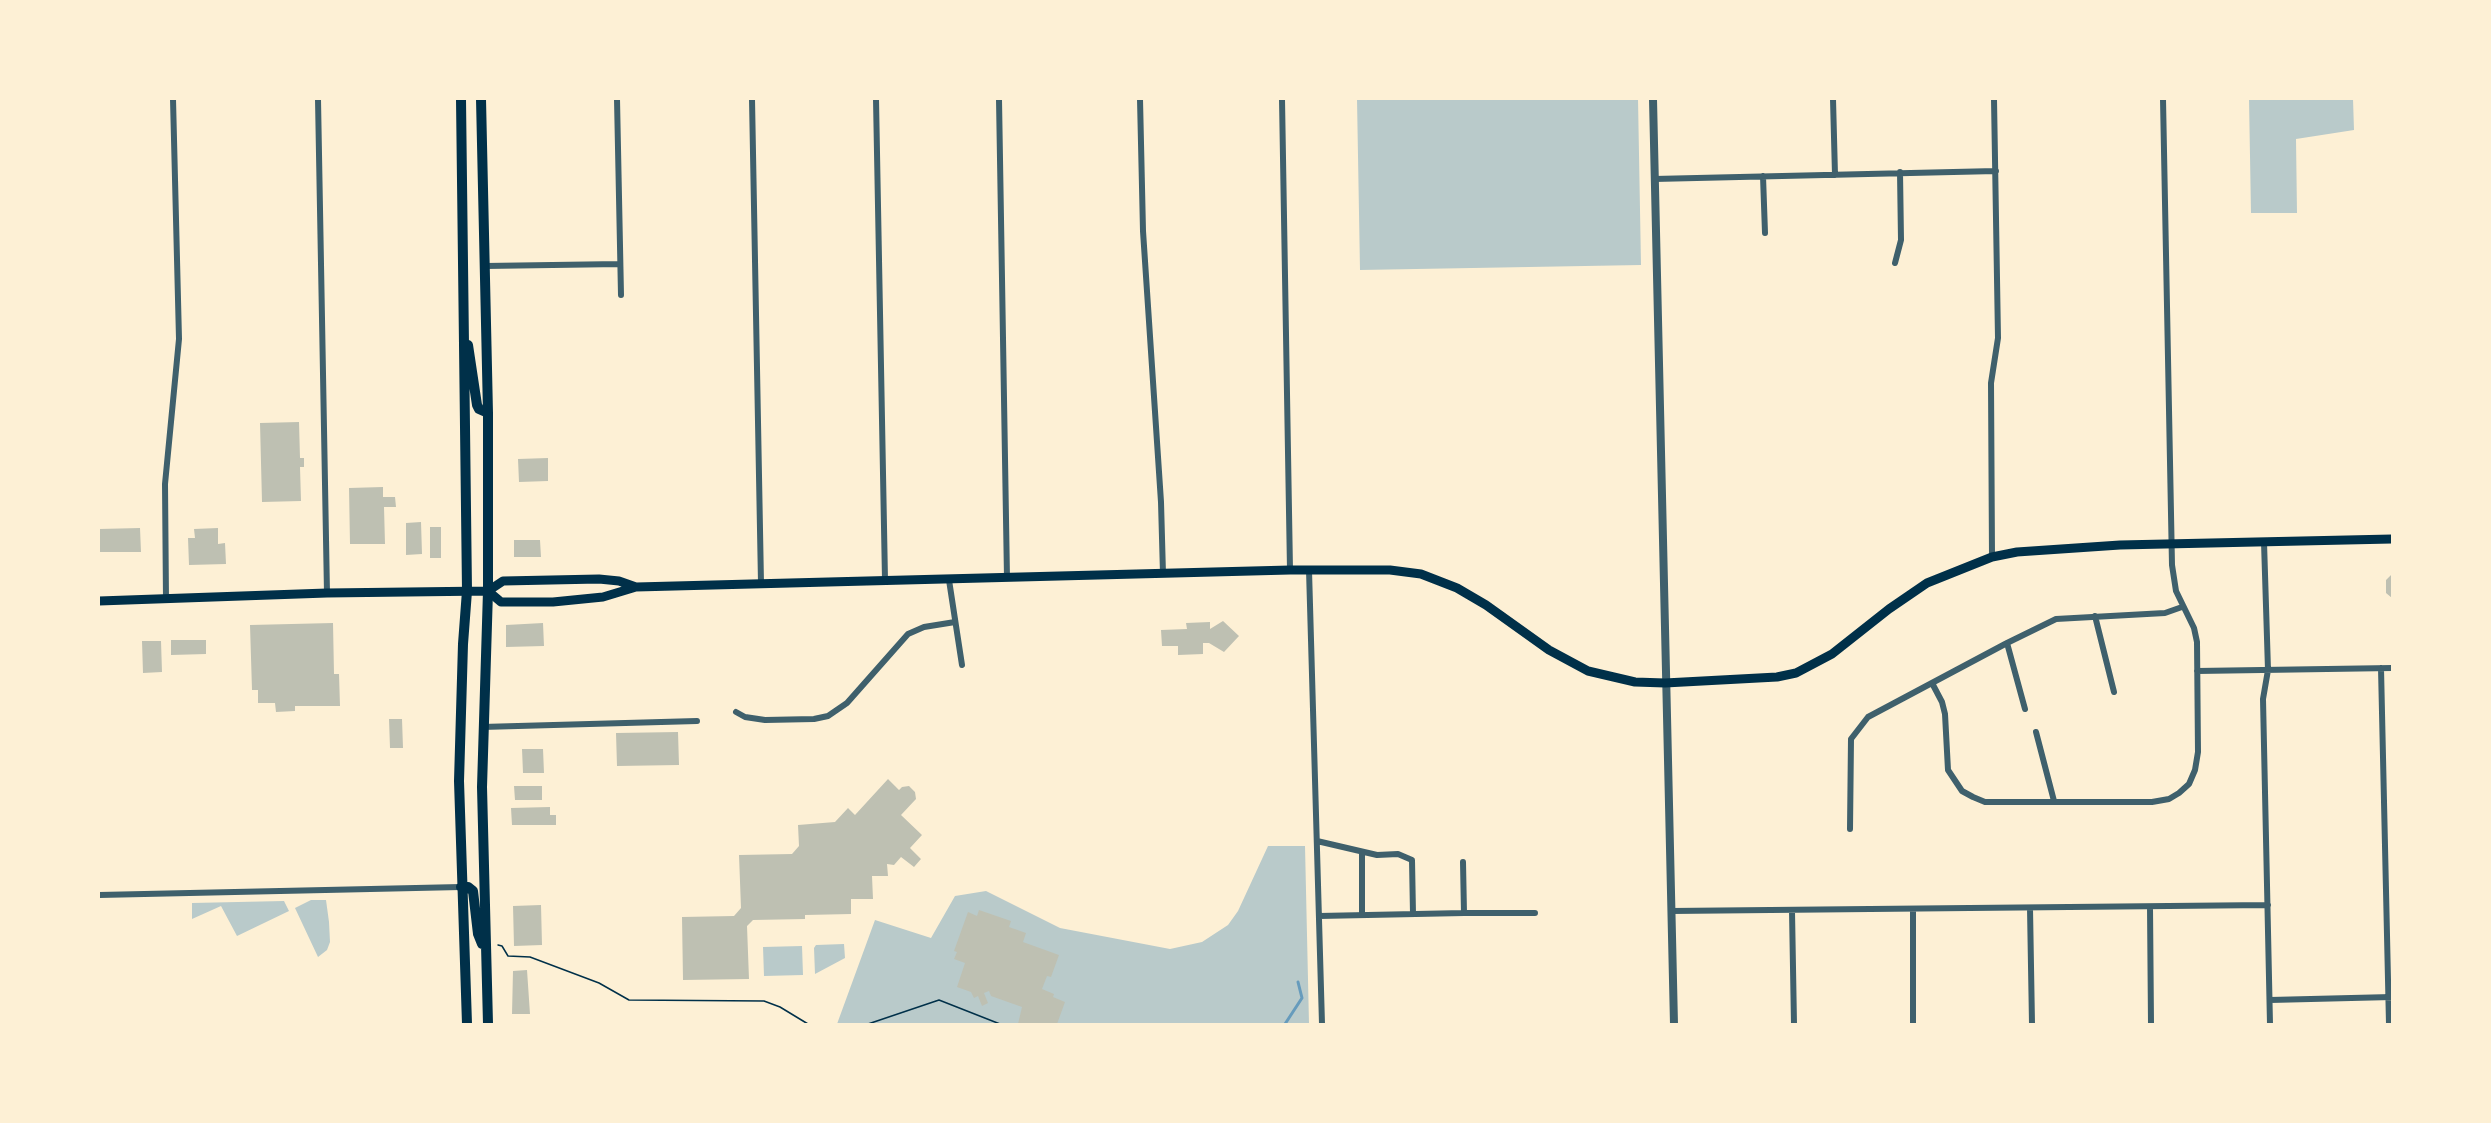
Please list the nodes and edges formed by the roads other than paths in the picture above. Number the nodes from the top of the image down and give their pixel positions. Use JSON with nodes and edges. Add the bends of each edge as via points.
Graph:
{"nodes":[{"id":1,"x":173,"y":99,"type":"edge"},
{"id":2,"x":318,"y":99,"type":"edge"},
{"id":3,"x":461,"y":99,"type":"edge"},
{"id":4,"x":481,"y":99,"type":"edge"},
{"id":5,"x":617,"y":99,"type":"edge"},
{"id":6,"x":752,"y":99,"type":"edge"},
{"id":7,"x":876,"y":99,"type":"edge"},
{"id":8,"x":999,"y":99,"type":"edge"},
{"id":9,"x":1140,"y":99,"type":"edge"},
{"id":10,"x":1282,"y":99,"type":"edge"},
{"id":11,"x":1653,"y":99,"type":"edge"},
{"id":12,"x":1833,"y":99,"type":"edge"},
{"id":13,"x":1994,"y":99,"type":"edge"},
{"id":14,"x":2163,"y":99,"type":"edge"},
{"id":15,"x":1996,"y":171,"type":"junction"},
{"id":16,"x":1900,"y":172,"type":"junction"},
{"id":17,"x":1835,"y":175,"type":"junction"},
{"id":18,"x":1763,"y":176,"type":"junction"},
{"id":19,"x":1654,"y":179,"type":"junction"},
{"id":20,"x":1765,"y":233,"type":"dead end"},
{"id":21,"x":1895,"y":263,"type":"dead end"},
{"id":22,"x":620,"y":264,"type":"junction"},
{"id":23,"x":484,"y":266,"type":"junction"},
{"id":24,"x":621,"y":295,"type":"dead end"},
{"id":25,"x":462,"y":321,"type":"junction"},
{"id":26,"x":488,"y":413,"type":"junction"},
{"id":27,"x":2392,"y":539,"type":"edge"},
{"id":28,"x":2264,"y":542,"type":"junction"},
{"id":29,"x":2171,"y":543,"type":"junction"},
{"id":30,"x":1992,"y":557,"type":"junction"},
{"id":31,"x":1290,"y":570,"type":"junction"},
{"id":32,"x":1309,"y":570,"type":"junction"},
{"id":33,"x":1163,"y":574,"type":"junction"},
{"id":34,"x":1006,"y":578,"type":"junction"},
{"id":35,"x":885,"y":580,"type":"junction"},
{"id":36,"x":949,"y":580,"type":"junction"},
{"id":37,"x":761,"y":583,"type":"junction"},
{"id":38,"x":636,"y":587,"type":"junction"},
{"id":39,"x":467,"y":591,"type":"junction"},
{"id":40,"x":488,"y":591,"type":"junction"},
{"id":41,"x":327,"y":593,"type":"junction"},
{"id":42,"x":166,"y":600,"type":"junction"},
{"id":43,"x":99,"y":601,"type":"edge"},
{"id":44,"x":2182,"y":607,"type":"junction"},
{"id":45,"x":2095,"y":616,"type":"junction"},
{"id":46,"x":955,"y":622,"type":"junction"},
{"id":47,"x":2007,"y":643,"type":"junction"},
{"id":48,"x":962,"y":665,"type":"dead end"},
{"id":49,"x":2380,"y":668,"type":"junction"},
{"id":50,"x":2392,"y":668,"type":"edge"},
{"id":51,"x":2268,"y":670,"type":"junction"},
{"id":52,"x":2197,"y":671,"type":"junction"},
{"id":53,"x":1665,"y":682,"type":"junction"},
{"id":54,"x":1932,"y":683,"type":"junction"},
{"id":55,"x":2114,"y":692,"type":"dead end"},
{"id":56,"x":2025,"y":709,"type":"dead end"},
{"id":57,"x":736,"y":712,"type":"dead end"},
{"id":58,"x":697,"y":721,"type":"dead end"},
{"id":59,"x":482,"y":727,"type":"junction"},
{"id":60,"x":2036,"y":732,"type":"dead end"},
{"id":61,"x":2054,"y":801,"type":"junction"},
{"id":62,"x":1850,"y":829,"type":"dead end"},
{"id":63,"x":1317,"y":841,"type":"junction"},
{"id":64,"x":1362,"y":852,"type":"junction"},
{"id":65,"x":1463,"y":862,"type":"dead end"},
{"id":66,"x":461,"y":887,"type":"junction"},
{"id":67,"x":99,"y":895,"type":"edge"},
{"id":68,"x":2268,"y":905,"type":"junction"},
{"id":69,"x":2150,"y":907,"type":"junction"},
{"id":70,"x":2030,"y":908,"type":"junction"},
{"id":71,"x":1913,"y":910,"type":"junction"},
{"id":72,"x":1671,"y":911,"type":"junction"},
{"id":73,"x":1792,"y":911,"type":"junction"},
{"id":74,"x":1534,"y":912,"type":"dead end"},
{"id":75,"x":1464,"y":913,"type":"junction"},
{"id":76,"x":1413,"y":914,"type":"junction"},
{"id":77,"x":1362,"y":915,"type":"junction"},
{"id":78,"x":1319,"y":916,"type":"junction"},
{"id":79,"x":486,"y":952,"type":"junction"},
{"id":80,"x":2390,"y":997,"type":"edge"},
{"id":81,"x":2270,"y":1000,"type":"junction"},
{"id":82,"x":467,"y":1024,"type":"edge"},
{"id":83,"x":488,"y":1024,"type":"edge"},
{"id":84,"x":1322,"y":1024,"type":"edge"},
{"id":85,"x":1674,"y":1024,"type":"edge"},
{"id":86,"x":1794,"y":1024,"type":"edge"},
{"id":87,"x":1913,"y":1024,"type":"edge"},
{"id":88,"x":2032,"y":1024,"type":"edge"},
{"id":89,"x":2151,"y":1024,"type":"edge"},
{"id":90,"x":2270,"y":1024,"type":"edge"},
{"id":91,"x":2389,"y":1024,"type":"edge"}],
"edges":[{"from":1,"to":42,"type":"street","via":[[179,339],[166,473]]},
{"from":2,"to":41,"type":"street"},
{"from":3,"to":25,"type":"main road"},
{"from":4,"to":23,"type":"main road"},
{"from":5,"to":22,"type":"street"},
{"from":6,"to":37,"type":"street"},
{"from":7,"to":35,"type":"street"},
{"from":8,"to":34,"type":"street"},
{"from":9,"to":33,"type":"street","via":[[1143,231]]},
{"from":10,"to":31,"type":"street"},
{"from":11,"to":19,"type":"street"},
{"from":12,"to":17,"type":"street"},
{"from":13,"to":15,"type":"street"},
{"from":14,"to":29,"type":"street"},
{"from":15,"to":16,"type":"street"},
{"from":15,"to":30,"type":"street","via":[[1998,338],[1991,383]]},
{"from":16,"to":17,"type":"street"},
{"from":16,"to":21,"type":"street","via":[[1901,240]]},
{"from":17,"to":18,"type":"street"},
{"from":18,"to":19,"type":"street"},
{"from":18,"to":20,"type":"street"},
{"from":19,"to":53,"type":"street"},
{"from":22,"to":23,"type":"street"},
{"from":22,"to":24,"type":"street"},
{"from":23,"to":26,"type":"main road"},
{"from":25,"to":26,"type":"main road","via":[[477,405]]},
{"from":25,"to":39,"type":"main road"},
{"from":26,"to":40,"type":"main road"},
{"from":27,"to":28,"type":"main road"},
{"from":28,"to":29,"type":"main road"},
{"from":28,"to":51,"type":"street"},
{"from":29,"to":30,"type":"main road","via":[[2036,549]]},
{"from":29,"to":44,"type":"street"},
{"from":30,"to":53,"type":"main road","via":[[1914,591],[1832,654],[1796,673]]},
{"from":31,"to":32,"type":"main road"},
{"from":31,"to":33,"type":"main road"},
{"from":32,"to":53,"type":"main road","via":[[1390,570],[1438,579],[1486,604],[1574,665],[1617,679]]},
{"from":32,"to":63,"type":"street"},
{"from":33,"to":34,"type":"main road"},
{"from":34,"to":36,"type":"main road"},
{"from":35,"to":36,"type":"main road"},
{"from":35,"to":37,"type":"main road"},
{"from":36,"to":46,"type":"street"},
{"from":37,"to":38,"type":"main road"},
{"from":38,"to":40,"type":"main road","via":[[599,579],[503,581]]},
{"from":38,"to":40,"type":"main road","via":[[603,597],[531,603],[501,602]]},
{"from":39,"to":40,"type":"main road"},
{"from":39,"to":41,"type":"main road"},
{"from":39,"to":66,"type":"main road","via":[[459,736]]},
{"from":40,"to":59,"type":"main road"},
{"from":41,"to":42,"type":"main road"},
{"from":42,"to":43,"type":"main road"},
{"from":44,"to":45,"type":"street","via":[[2165,613]]},
{"from":44,"to":52,"type":"street","via":[[2194,628]]},
{"from":45,"to":47,"type":"street","via":[[2056,619]]},
{"from":45,"to":55,"type":"street"},
{"from":46,"to":48,"type":"street"},
{"from":46,"to":57,"type":"street","via":[[908,634],[847,703],[828,716],[765,720]]},
{"from":47,"to":54,"type":"street"},
{"from":47,"to":56,"type":"street"},
{"from":49,"to":50,"type":"street"},
{"from":49,"to":51,"type":"street"},
{"from":49,"to":80,"type":"street"},
{"from":51,"to":52,"type":"street"},
{"from":51,"to":68,"type":"street","via":[[2263,699]]},
{"from":52,"to":61,"type":"street","via":[[2198,752],[2189,784],[2169,799],[2152,802]]},
{"from":53,"to":72,"type":"street"},
{"from":54,"to":61,"type":"street","via":[[1946,714],[1946,758],[1962,791],[1985,802]]},
{"from":54,"to":62,"type":"street","via":[[1868,717],[1851,739]]},
{"from":58,"to":59,"type":"street"},
{"from":59,"to":79,"type":"main road"},
{"from":60,"to":61,"type":"street"},
{"from":63,"to":64,"type":"street"},
{"from":63,"to":78,"type":"street"},
{"from":64,"to":76,"type":"street","via":[[1398,854],[1412,860]]},
{"from":64,"to":77,"type":"street"},
{"from":65,"to":75,"type":"street"},
{"from":66,"to":67,"type":"street"},
{"from":66,"to":79,"type":"main road","via":[[472,891],[478,934]]},
{"from":66,"to":82,"type":"main road"},
{"from":68,"to":69,"type":"street"},
{"from":68,"to":81,"type":"street"},
{"from":69,"to":70,"type":"street"},
{"from":69,"to":89,"type":"street"},
{"from":70,"to":71,"type":"street"},
{"from":70,"to":88,"type":"street"},
{"from":71,"to":73,"type":"street"},
{"from":71,"to":87,"type":"street"},
{"from":72,"to":73,"type":"street"},
{"from":72,"to":85,"type":"street"},
{"from":73,"to":86,"type":"street"},
{"from":74,"to":75,"type":"street"},
{"from":75,"to":76,"type":"street"},
{"from":76,"to":77,"type":"street"},
{"from":77,"to":78,"type":"street"},
{"from":78,"to":84,"type":"street"},
{"from":79,"to":83,"type":"main road"},
{"from":80,"to":81,"type":"street"},
{"from":80,"to":91,"type":"street"},
{"from":81,"to":90,"type":"street"}]}
